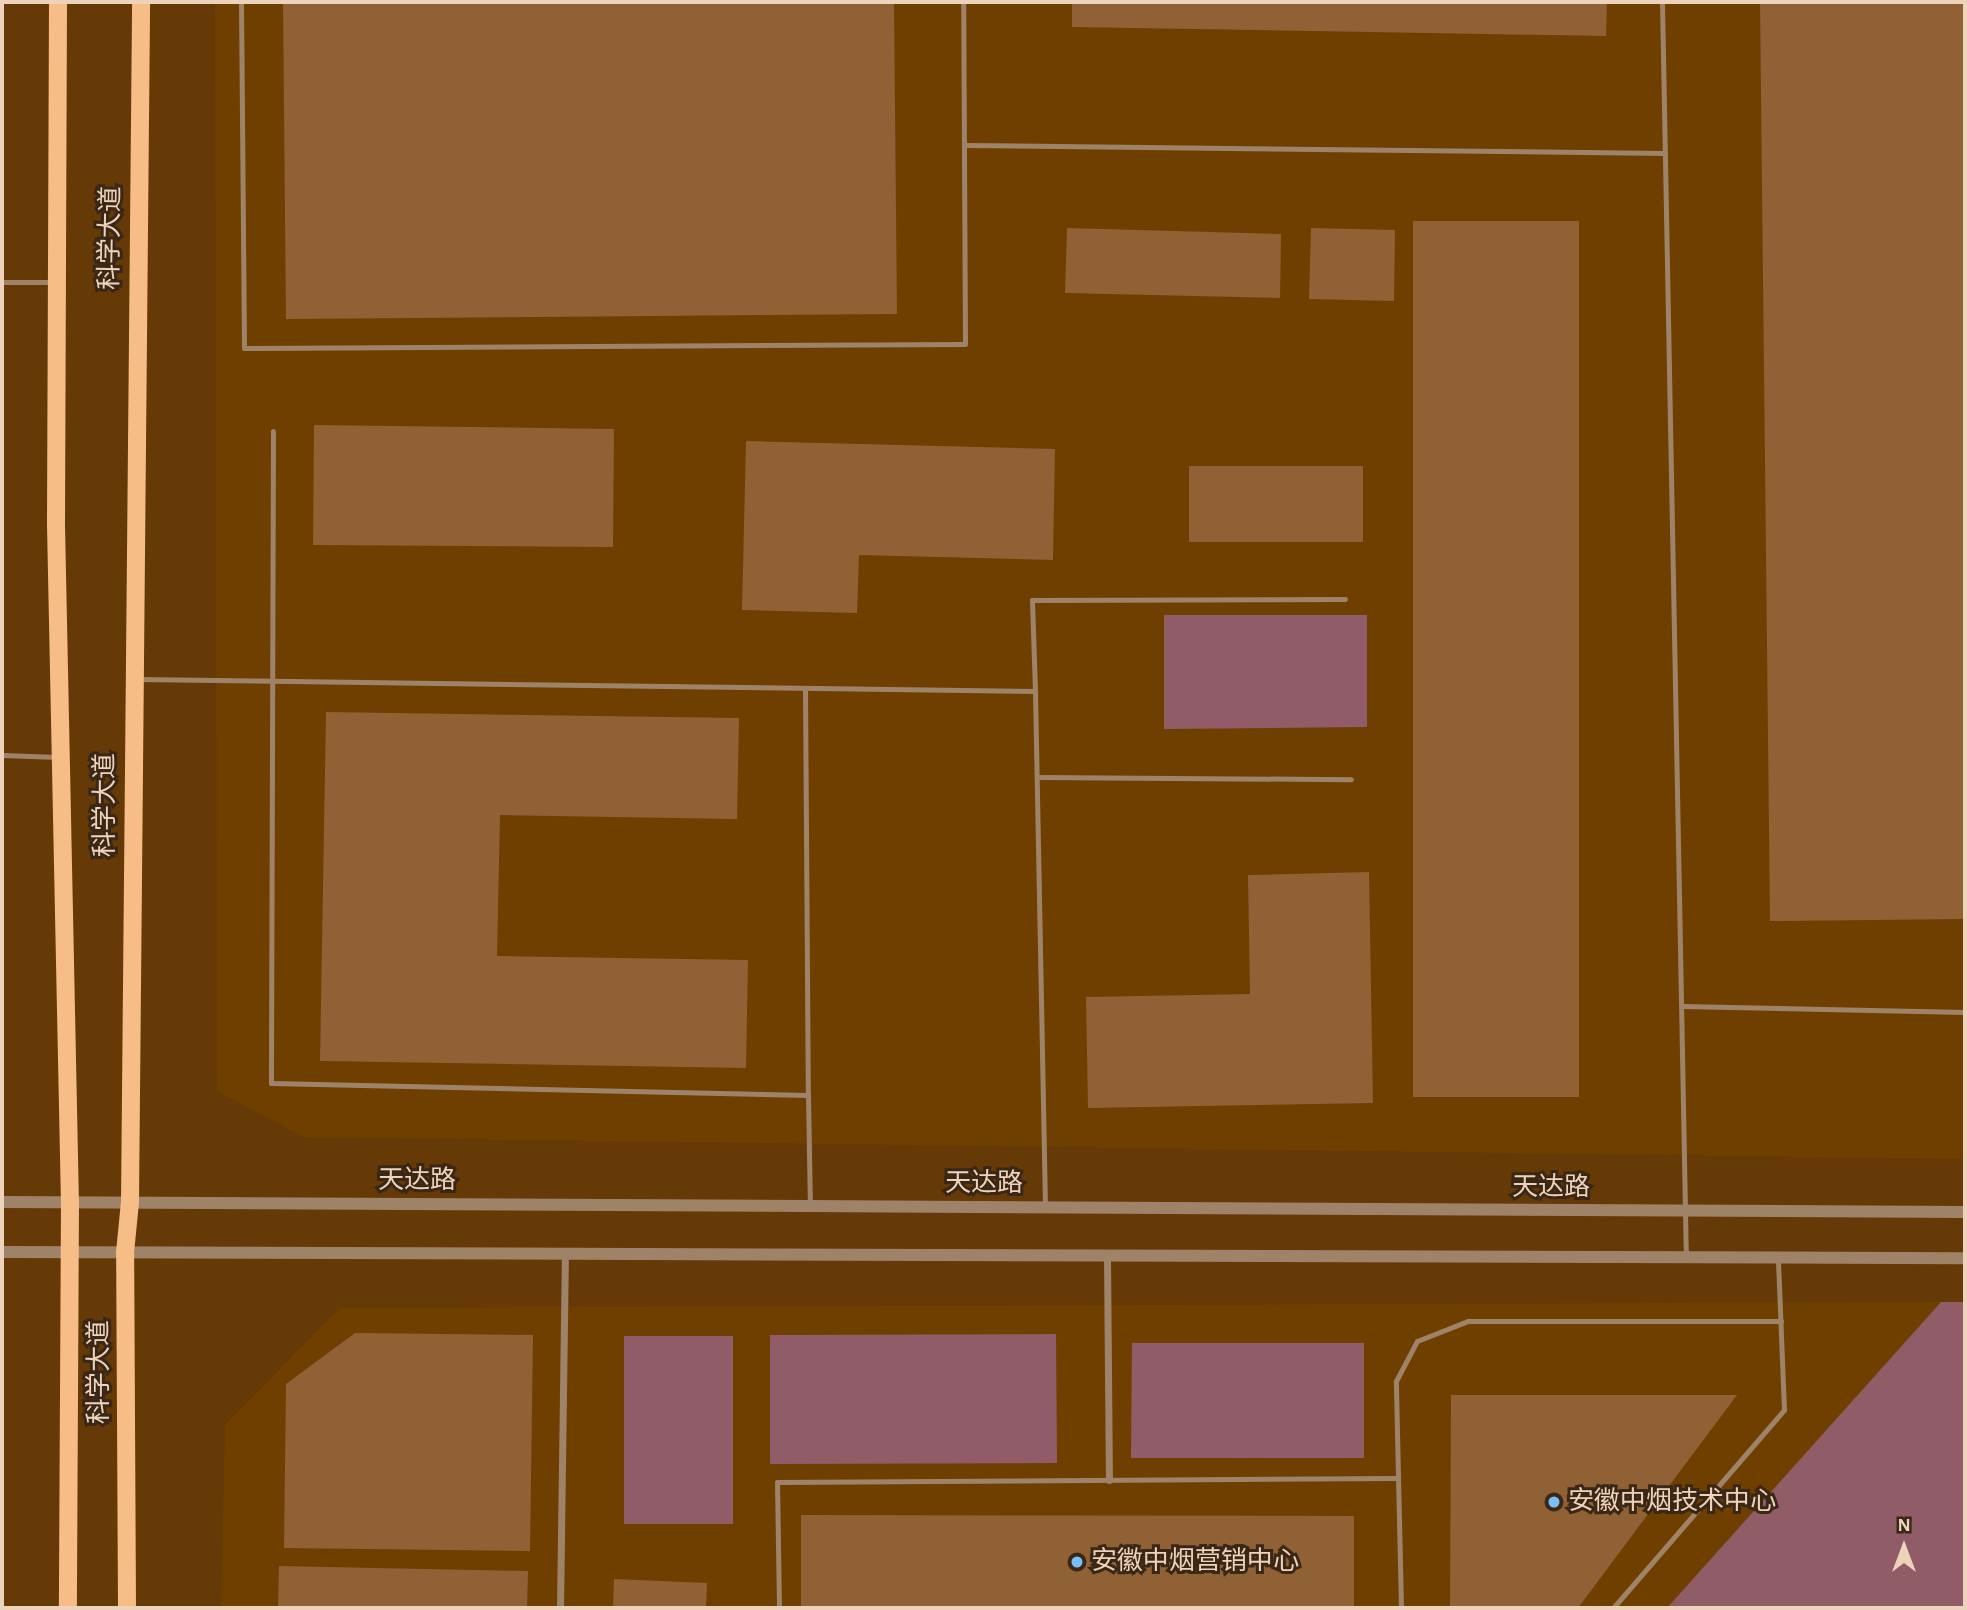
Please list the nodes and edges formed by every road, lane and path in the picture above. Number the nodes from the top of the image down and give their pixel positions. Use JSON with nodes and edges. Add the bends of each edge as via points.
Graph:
{"nodes":[{"id":1,"x":58,"y":2,"type":"edge"},
{"id":2,"x":141,"y":2,"type":"edge"},
{"id":3,"x":241,"y":2,"type":"edge"},
{"id":4,"x":962,"y":2,"type":"edge"},
{"id":5,"x":1662,"y":2,"type":"edge"},
{"id":6,"x":964,"y":145,"type":"junction"},
{"id":7,"x":1665,"y":153,"type":"junction"},
{"id":8,"x":2,"y":282,"type":"edge"},
{"id":9,"x":57,"y":282,"type":"junction"},
{"id":10,"x":273,"y":431,"type":"dead end"},
{"id":11,"x":1345,"y":599,"type":"dead end"},
{"id":12,"x":133,"y":679,"type":"junction"},
{"id":13,"x":275,"y":681,"type":"junction"},
{"id":14,"x":805,"y":688,"type":"junction"},
{"id":15,"x":1035,"y":691,"type":"junction"},
{"id":16,"x":2,"y":755,"type":"edge"},
{"id":17,"x":61,"y":757,"type":"junction"},
{"id":18,"x":1037,"y":777,"type":"junction"},
{"id":19,"x":1351,"y":779,"type":"dead end"},
{"id":20,"x":1682,"y":1006,"type":"junction"},
{"id":21,"x":1965,"y":1012,"type":"edge"},
{"id":22,"x":808,"y":1095,"type":"junction"},
{"id":23,"x":2,"y":1202,"type":"edge"},
{"id":24,"x":70,"y":1202,"type":"junction"},
{"id":25,"x":130,"y":1202,"type":"junction"},
{"id":26,"x":810,"y":1206,"type":"junction"},
{"id":27,"x":1045,"y":1208,"type":"junction"},
{"id":28,"x":1686,"y":1211,"type":"junction"},
{"id":29,"x":1965,"y":1212,"type":"edge"},
{"id":30,"x":2,"y":1252,"type":"edge"},
{"id":31,"x":68,"y":1253,"type":"junction"},
{"id":32,"x":125,"y":1253,"type":"junction"},
{"id":33,"x":565,"y":1256,"type":"junction"},
{"id":34,"x":1107,"y":1257,"type":"junction"},
{"id":35,"x":1686,"y":1258,"type":"junction"},
{"id":36,"x":1778,"y":1258,"type":"junction"},
{"id":37,"x":1965,"y":1258,"type":"edge"},
{"id":38,"x":1781,"y":1321,"type":"junction"},
{"id":39,"x":1397,"y":1478,"type":"junction"},
{"id":40,"x":1109,"y":1480,"type":"junction"},
{"id":41,"x":68,"y":1608,"type":"edge"},
{"id":42,"x":127,"y":1608,"type":"edge"},
{"id":43,"x":560,"y":1608,"type":"edge"},
{"id":44,"x":779,"y":1608,"type":"edge"},
{"id":45,"x":1401,"y":1608,"type":"edge"},
{"id":46,"x":1613,"y":1608,"type":"edge"}],
"edges":[{"from":1,"to":9,"type":"main road","name":"科学大道"},
{"from":2,"to":12,"type":"main road","name":"科学大道"},
{"from":3,"to":6,"type":"lane","via":[[243,348],[965,344]]},
{"from":4,"to":6,"type":"lane"},
{"from":5,"to":7,"type":"lane"},
{"from":6,"to":7,"type":"lane"},
{"from":7,"to":20,"type":"lane"},
{"from":8,"to":9,"type":"lane"},
{"from":9,"to":17,"type":"main road","name":"科学大道"},
{"from":10,"to":13,"type":"lane"},
{"from":11,"to":15,"type":"lane","via":[[1032,600]]},
{"from":12,"to":13,"type":"lane"},
{"from":12,"to":25,"type":"main road","name":"科学大道"},
{"from":13,"to":14,"type":"lane"},
{"from":13,"to":22,"type":"lane","via":[[271,1083]]},
{"from":14,"to":15,"type":"lane"},
{"from":14,"to":22,"type":"lane"},
{"from":15,"to":18,"type":"lane"},
{"from":16,"to":17,"type":"lane"},
{"from":17,"to":24,"type":"main road","name":"科学大道"},
{"from":18,"to":19,"type":"lane"},
{"from":18,"to":27,"type":"lane"},
{"from":20,"to":21,"type":"lane"},
{"from":20,"to":28,"type":"lane"},
{"from":22,"to":26,"type":"lane"},
{"from":23,"to":24,"type":"street","name":"天达路"},
{"from":24,"to":25,"type":"street","name":"天达路"},
{"from":24,"to":31,"type":"main road","name":"科学大道"},
{"from":25,"to":26,"type":"street","name":"天达路"},
{"from":25,"to":32,"type":"main road","name":"科学大道"},
{"from":26,"to":27,"type":"street","name":"天达路"},
{"from":27,"to":28,"type":"street","name":"天达路"},
{"from":28,"to":29,"type":"street","name":"天达路"},
{"from":28,"to":35,"type":"lane"},
{"from":30,"to":31,"type":"street"},
{"from":31,"to":32,"type":"street"},
{"from":31,"to":41,"type":"main road","name":"科学大道"},
{"from":32,"to":33,"type":"street"},
{"from":32,"to":42,"type":"main road","name":"科学大道"},
{"from":33,"to":34,"type":"street"},
{"from":33,"to":43,"type":"street"},
{"from":34,"to":35,"type":"street"},
{"from":34,"to":40,"type":"street"},
{"from":35,"to":36,"type":"street"},
{"from":36,"to":37,"type":"street"},
{"from":36,"to":38,"type":"lane"},
{"from":38,"to":39,"type":"lane","via":[[1468,1321],[1418,1341],[1396,1381]]},
{"from":38,"to":46,"type":"lane","via":[[1784,1410]]},
{"from":39,"to":40,"type":"lane"},
{"from":39,"to":45,"type":"lane"},
{"from":40,"to":44,"type":"lane","via":[[777,1482]]}]}
